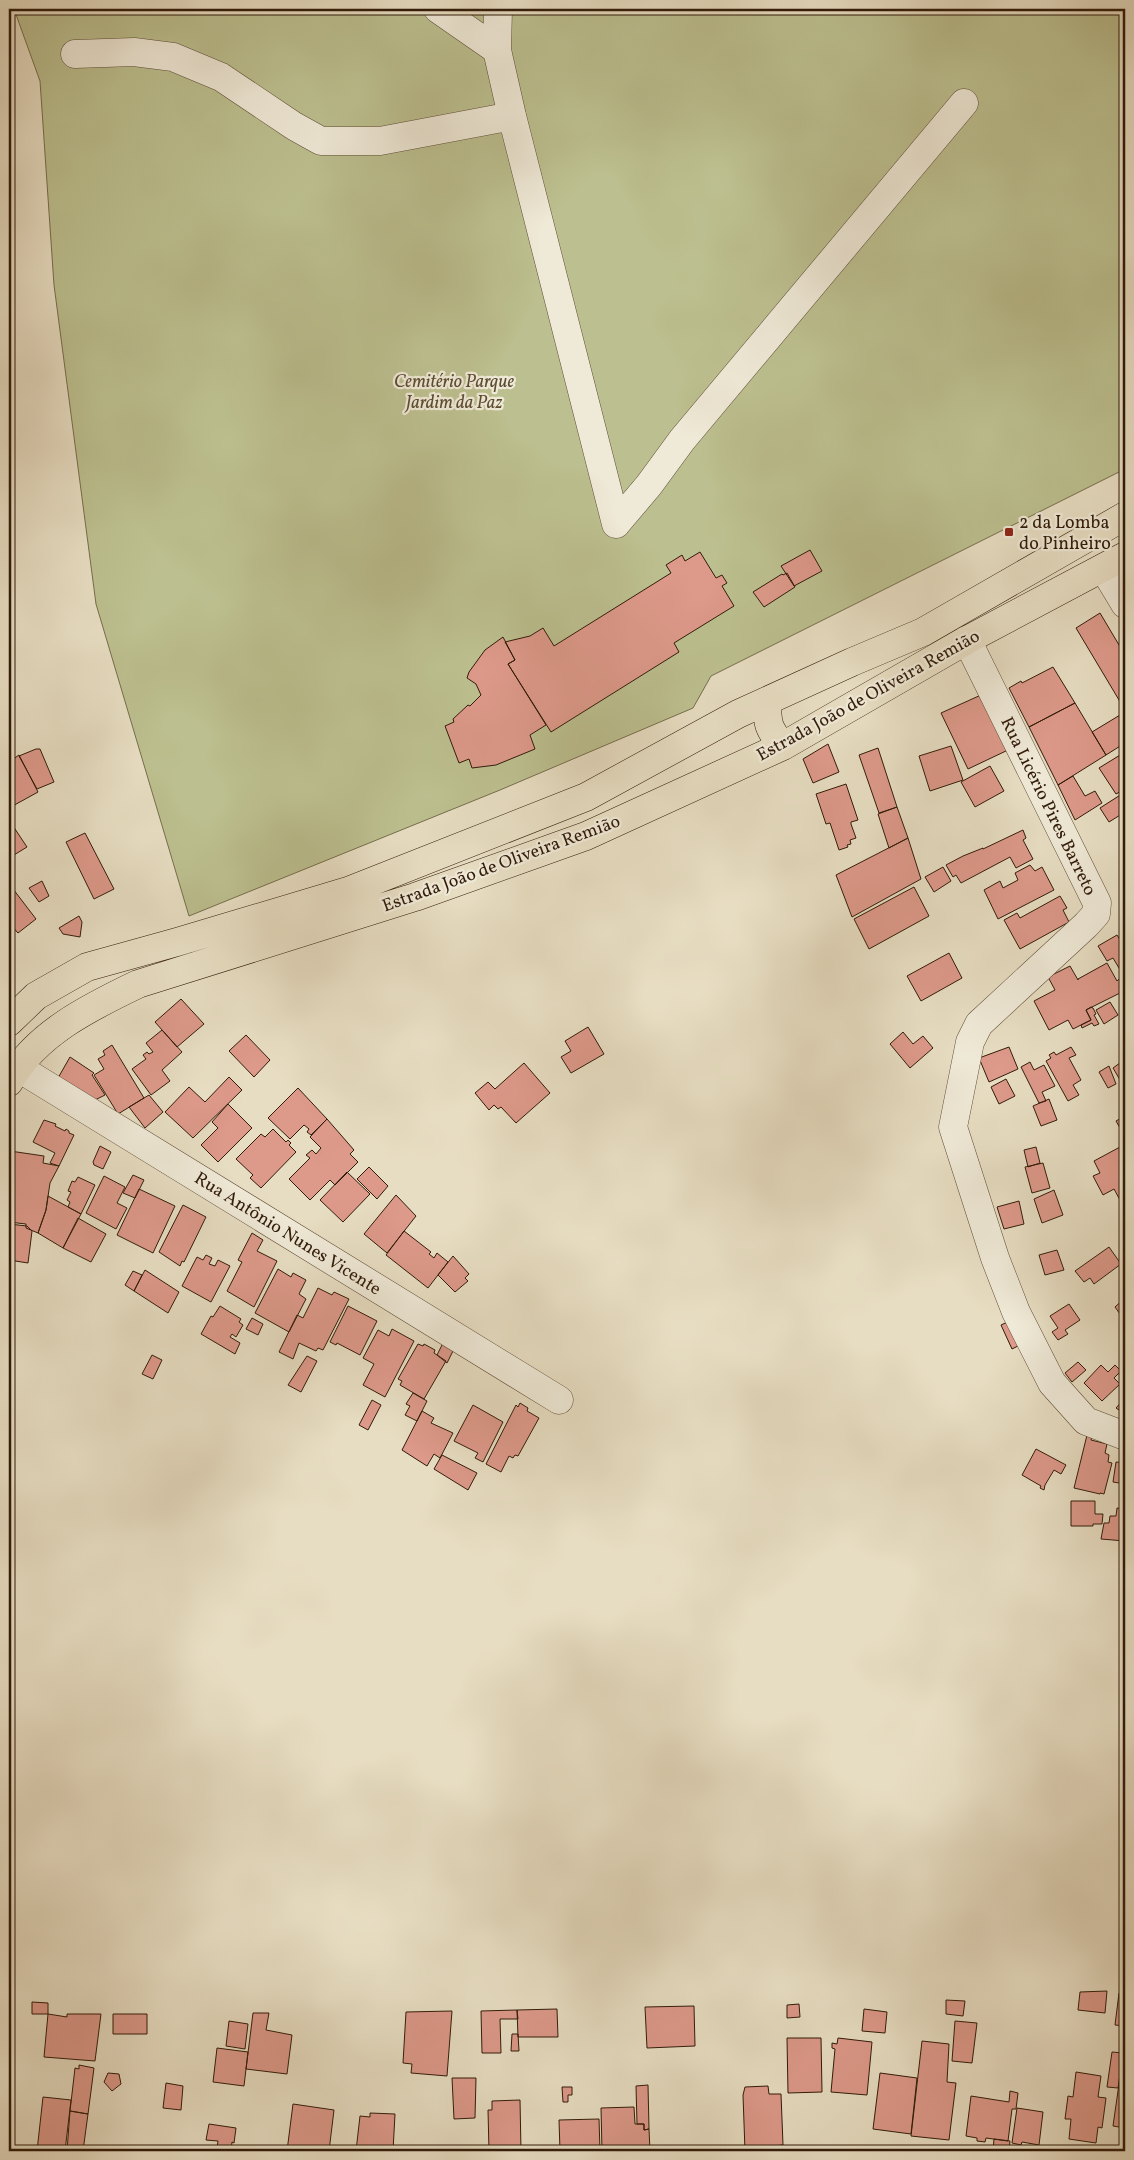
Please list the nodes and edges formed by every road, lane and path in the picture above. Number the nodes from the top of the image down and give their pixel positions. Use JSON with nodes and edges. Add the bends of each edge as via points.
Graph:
{"nodes":[{"id":1,"x":438,"y":9,"type":"edge"},
{"id":2,"x":498,"y":9,"type":"edge"},
{"id":3,"x":497,"y":50,"type":"junction"},
{"id":4,"x":75,"y":54,"type":"dead end"},
{"id":5,"x":964,"y":103,"type":"dead end"},
{"id":6,"x":512,"y":116,"type":"junction"},
{"id":7,"x":1125,"y":516,"type":"edge"},
{"id":8,"x":1115,"y":562,"type":"edge"},
{"id":9,"x":1125,"y":604,"type":"edge"},
{"id":10,"x":967,"y":640,"type":"junction"},
{"id":11,"x":767,"y":701,"type":"junction"},
{"id":12,"x":711,"y":730,"type":"junction"},
{"id":13,"x":783,"y":746,"type":"junction"},
{"id":14,"x":728,"y":770,"type":"junction"},
{"id":15,"x":9,"y":1022,"type":"edge"},
{"id":16,"x":13,"y":1074,"type":"edge"},
{"id":17,"x":559,"y":1400,"type":"dead end"},
{"id":18,"x":1125,"y":1436,"type":"edge"}],
"edges":[{"from":1,"to":3,"type":"street"},
{"from":2,"to":3,"type":"street"},
{"from":3,"to":6,"type":"street"},
{"from":4,"to":6,"type":"street","via":[[134,52],[173,57],[221,76],[321,141],[380,141]]},
{"from":5,"to":6,"type":"street","via":[[682,440],[616,524]]},
{"from":7,"to":11,"type":"main road","name":"Estrada João de Oliveira Remião","via":[[923,632]]},
{"from":8,"to":9,"type":"street"},
{"from":8,"to":10,"type":"main road","name":"Estrada João de Oliveira Remião"},
{"from":10,"to":13,"type":"main road","name":"Estrada João de Oliveira Remião"},
{"from":10,"to":18,"type":"street","name":"Rua Licério Pires Barreto","via":[[1097,903],[1096,914],[1086,925],[979,1024],[970,1042],[953,1127],[998,1267],[1016,1312],[1052,1383],[1086,1421]]},
{"from":11,"to":12,"type":"main road","name":"Estrada João de Oliveira Remião"},
{"from":11,"to":13,"type":"main road","via":[[771,733]]},
{"from":12,"to":14,"type":"main road","via":[[726,753]]},
{"from":12,"to":15,"type":"main road","name":"Estrada João de Oliveira Remião","via":[[586,797],[357,887],[88,967],[36,996]]},
{"from":13,"to":14,"type":"main road","name":"Estrada João de Oliveira Remião"},
{"from":14,"to":16,"type":"main road","name":"Estrada João de Oliveira Remião","via":[[577,839],[415,897],[138,984],[102,1001],[55,1030]]},
{"from":16,"to":17,"type":"street","name":"Rua Antônio Nunes Vicente"}]}
